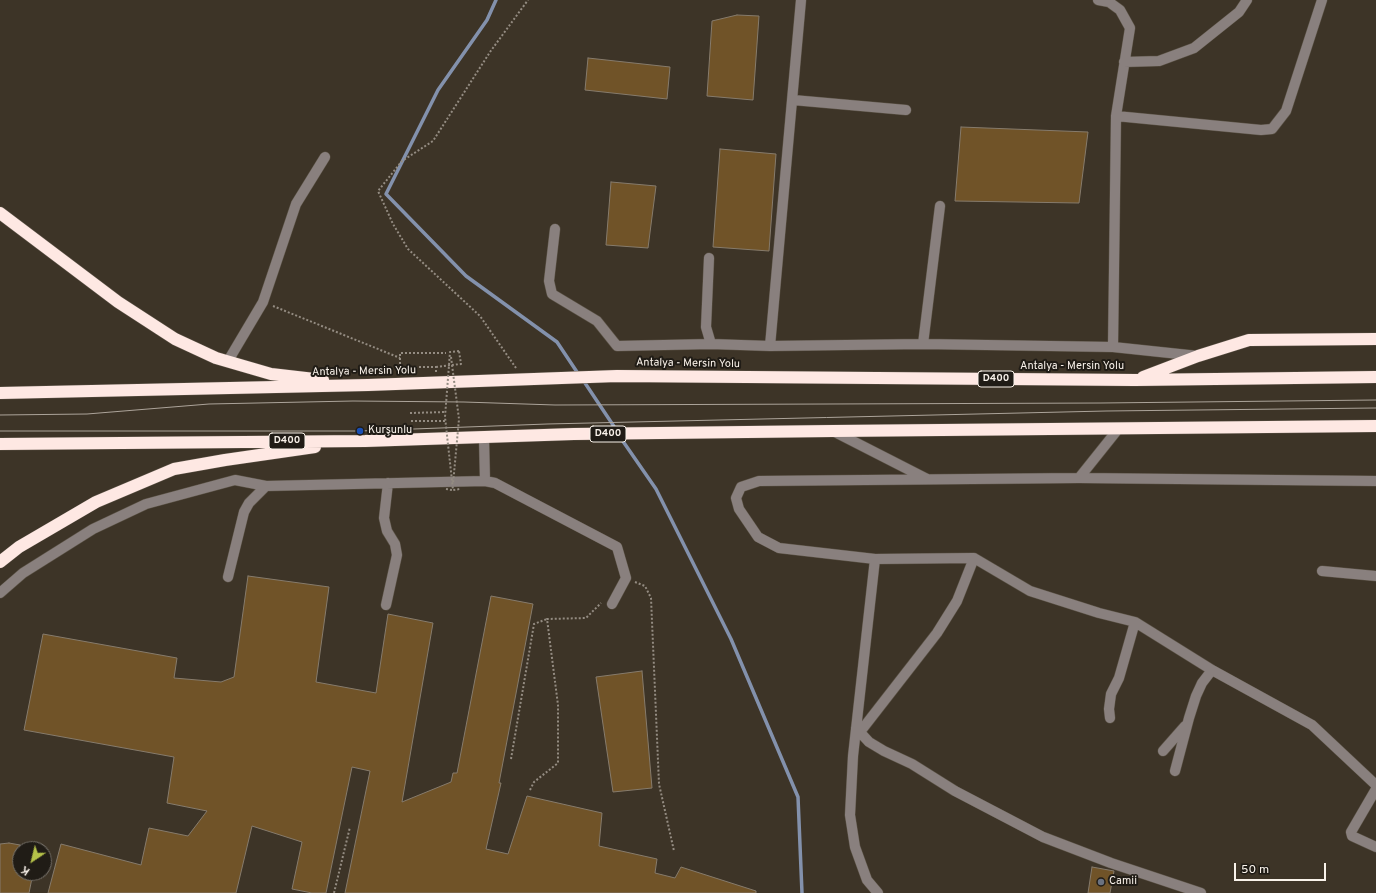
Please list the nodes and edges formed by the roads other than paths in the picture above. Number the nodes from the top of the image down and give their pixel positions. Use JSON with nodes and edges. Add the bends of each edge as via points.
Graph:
{"nodes":[{"id":1,"x":800,"y":0,"type":"edge"},
{"id":2,"x":1098,"y":0,"type":"edge"},
{"id":3,"x":1247,"y":0,"type":"edge"},
{"id":4,"x":1322,"y":0,"type":"edge"},
{"id":5,"x":1124,"y":62,"type":"junction"},
{"id":6,"x":793,"y":100,"type":"junction"},
{"id":7,"x":906,"y":110,"type":"dead end"},
{"id":8,"x":1116,"y":116,"type":"junction"},
{"id":9,"x":325,"y":158,"type":"dead end"},
{"id":10,"x":940,"y":206,"type":"dead end"},
{"id":11,"x":0,"y":213,"type":"edge"},
{"id":12,"x":555,"y":229,"type":"dead end"},
{"id":13,"x":709,"y":258,"type":"dead end"},
{"id":14,"x":1376,"y":339,"type":"edge"},
{"id":15,"x":711,"y":344,"type":"junction"},
{"id":16,"x":923,"y":344,"type":"junction"},
{"id":17,"x":770,"y":346,"type":"junction"},
{"id":18,"x":1113,"y":348,"type":"junction"},
{"id":19,"x":1198,"y":356,"type":"junction"},
{"id":20,"x":228,"y":361,"type":"junction"},
{"id":21,"x":1376,"y":377,"type":"edge"},
{"id":22,"x":1135,"y":380,"type":"junction"},
{"id":23,"x":368,"y":385,"type":"junction"},
{"id":24,"x":0,"y":393,"type":"edge"},
{"id":25,"x":1376,"y":426,"type":"edge"},
{"id":26,"x":1119,"y":428,"type":"junction"},
{"id":27,"x":832,"y":431,"type":"junction"},
{"id":28,"x":484,"y":438,"type":"junction"},
{"id":29,"x":365,"y":441,"type":"junction"},
{"id":30,"x":0,"y":444,"type":"edge"},
{"id":31,"x":1079,"y":478,"type":"junction"},
{"id":32,"x":929,"y":480,"type":"junction"},
{"id":33,"x":485,"y":481,"type":"junction"},
{"id":34,"x":1376,"y":481,"type":"edge"},
{"id":35,"x":388,"y":483,"type":"junction"},
{"id":36,"x":266,"y":486,"type":"junction"},
{"id":37,"x":974,"y":558,"type":"junction"},
{"id":38,"x":875,"y":559,"type":"junction"},
{"id":39,"x":0,"y":562,"type":"edge"},
{"id":40,"x":1322,"y":571,"type":"dead end"},
{"id":41,"x":1376,"y":576,"type":"edge"},
{"id":42,"x":228,"y":577,"type":"dead end"},
{"id":43,"x":0,"y":593,"type":"edge"},
{"id":44,"x":386,"y":604,"type":"dead end"},
{"id":45,"x":612,"y":604,"type":"road end"},
{"id":46,"x":1135,"y":622,"type":"junction"},
{"id":47,"x":1212,"y":670,"type":"junction"},
{"id":48,"x":1110,"y":718,"type":"dead end"},
{"id":49,"x":1187,"y":723,"type":"junction"},
{"id":50,"x":858,"y":730,"type":"junction"},
{"id":51,"x":1163,"y":751,"type":"dead end"},
{"id":52,"x":1175,"y":771,"type":"dead end"},
{"id":53,"x":1376,"y":785,"type":"edge"},
{"id":54,"x":1376,"y":789,"type":"edge"},
{"id":55,"x":1376,"y":847,"type":"edge"},
{"id":56,"x":878,"y":893,"type":"edge"},
{"id":57,"x":1201,"y":893,"type":"edge"}],
"edges":[{"from":1,"to":6,"type":"street"},
{"from":2,"to":5,"type":"street","via":[[1109,2],[1120,10],[1130,28]]},
{"from":3,"to":5,"type":"street","via":[[1239,12],[1194,48],[1160,61]]},
{"from":4,"to":8,"type":"street","via":[[1286,111],[1272,129]]},
{"from":5,"to":8,"type":"street"},
{"from":6,"to":7,"type":"street"},
{"from":6,"to":17,"type":"street"},
{"from":8,"to":18,"type":"street"},
{"from":9,"to":20,"type":"street","via":[[296,204],[263,302]]},
{"from":10,"to":16,"type":"street"},
{"from":11,"to":20,"type":"highway","via":[[155,327],[175,339]]},
{"from":12,"to":15,"type":"street","via":[[549,281],[552,294],[598,321],[618,346]]},
{"from":13,"to":15,"type":"street","via":[[706,327]]},
{"from":14,"to":19,"type":"highway","via":[[1249,340]]},
{"from":15,"to":17,"type":"street"},
{"from":16,"to":17,"type":"street"},
{"from":16,"to":18,"type":"street"},
{"from":18,"to":19,"type":"street"},
{"from":19,"to":22,"type":"highway"},
{"from":20,"to":23,"type":"highway","via":[[271,374]]},
{"from":21,"to":22,"type":"highway","name":"Antalya - Mersin Yolu","number":"D400"},
{"from":22,"to":23,"type":"highway","name":"Antalya - Mersin Yolu","number":"D400","via":[[617,376]]},
{"from":23,"to":24,"type":"highway","name":"Antalya - Mersin Yolu","number":"D400"},
{"from":25,"to":26,"type":"highway","number":"D400"},
{"from":26,"to":27,"type":"highway","number":"D400"},
{"from":26,"to":31,"type":"street"},
{"from":27,"to":28,"type":"highway","number":"D400","via":[[574,434]]},
{"from":27,"to":32,"type":"street"},
{"from":28,"to":29,"type":"highway","number":"D400"},
{"from":28,"to":33,"type":"street"},
{"from":29,"to":30,"type":"highway","number":"D400"},
{"from":29,"to":39,"type":"highway","via":[[174,469],[96,502],[18,548]]},
{"from":31,"to":32,"type":"street"},
{"from":31,"to":34,"type":"street"},
{"from":32,"to":38,"type":"street","via":[[759,482],[741,487],[736,498],[738,509],[758,537],[780,548]]},
{"from":33,"to":35,"type":"street"},
{"from":33,"to":45,"type":"street","via":[[494,483],[617,547],[626,578]]},
{"from":35,"to":36,"type":"street"},
{"from":35,"to":44,"type":"street","via":[[384,518],[386,531],[395,544],[397,555]]},
{"from":36,"to":42,"type":"street","via":[[244,512]]},
{"from":36,"to":43,"type":"street","via":[[235,480],[146,504],[93,529],[23,573]]},
{"from":37,"to":38,"type":"street"},
{"from":37,"to":46,"type":"street","via":[[1030,591]]},
{"from":37,"to":50,"type":"street","via":[[957,601],[937,633]]},
{"from":38,"to":50,"type":"street"},
{"from":40,"to":41,"type":"street"},
{"from":46,"to":47,"type":"street"},
{"from":46,"to":48,"type":"street","via":[[1111,694],[1108,708]]},
{"from":47,"to":49,"type":"street","via":[[1202,683]]},
{"from":47,"to":53,"type":"street","via":[[1312,725]]},
{"from":49,"to":51,"type":"street"},
{"from":49,"to":52,"type":"street"},
{"from":50,"to":56,"type":"street","via":[[850,816],[855,847],[867,880]]},
{"from":50,"to":57,"type":"street","via":[[869,742],[884,751],[1044,837],[1111,864]]},
{"from":54,"to":55,"type":"street","via":[[1350,832],[1352,836]]}]}
